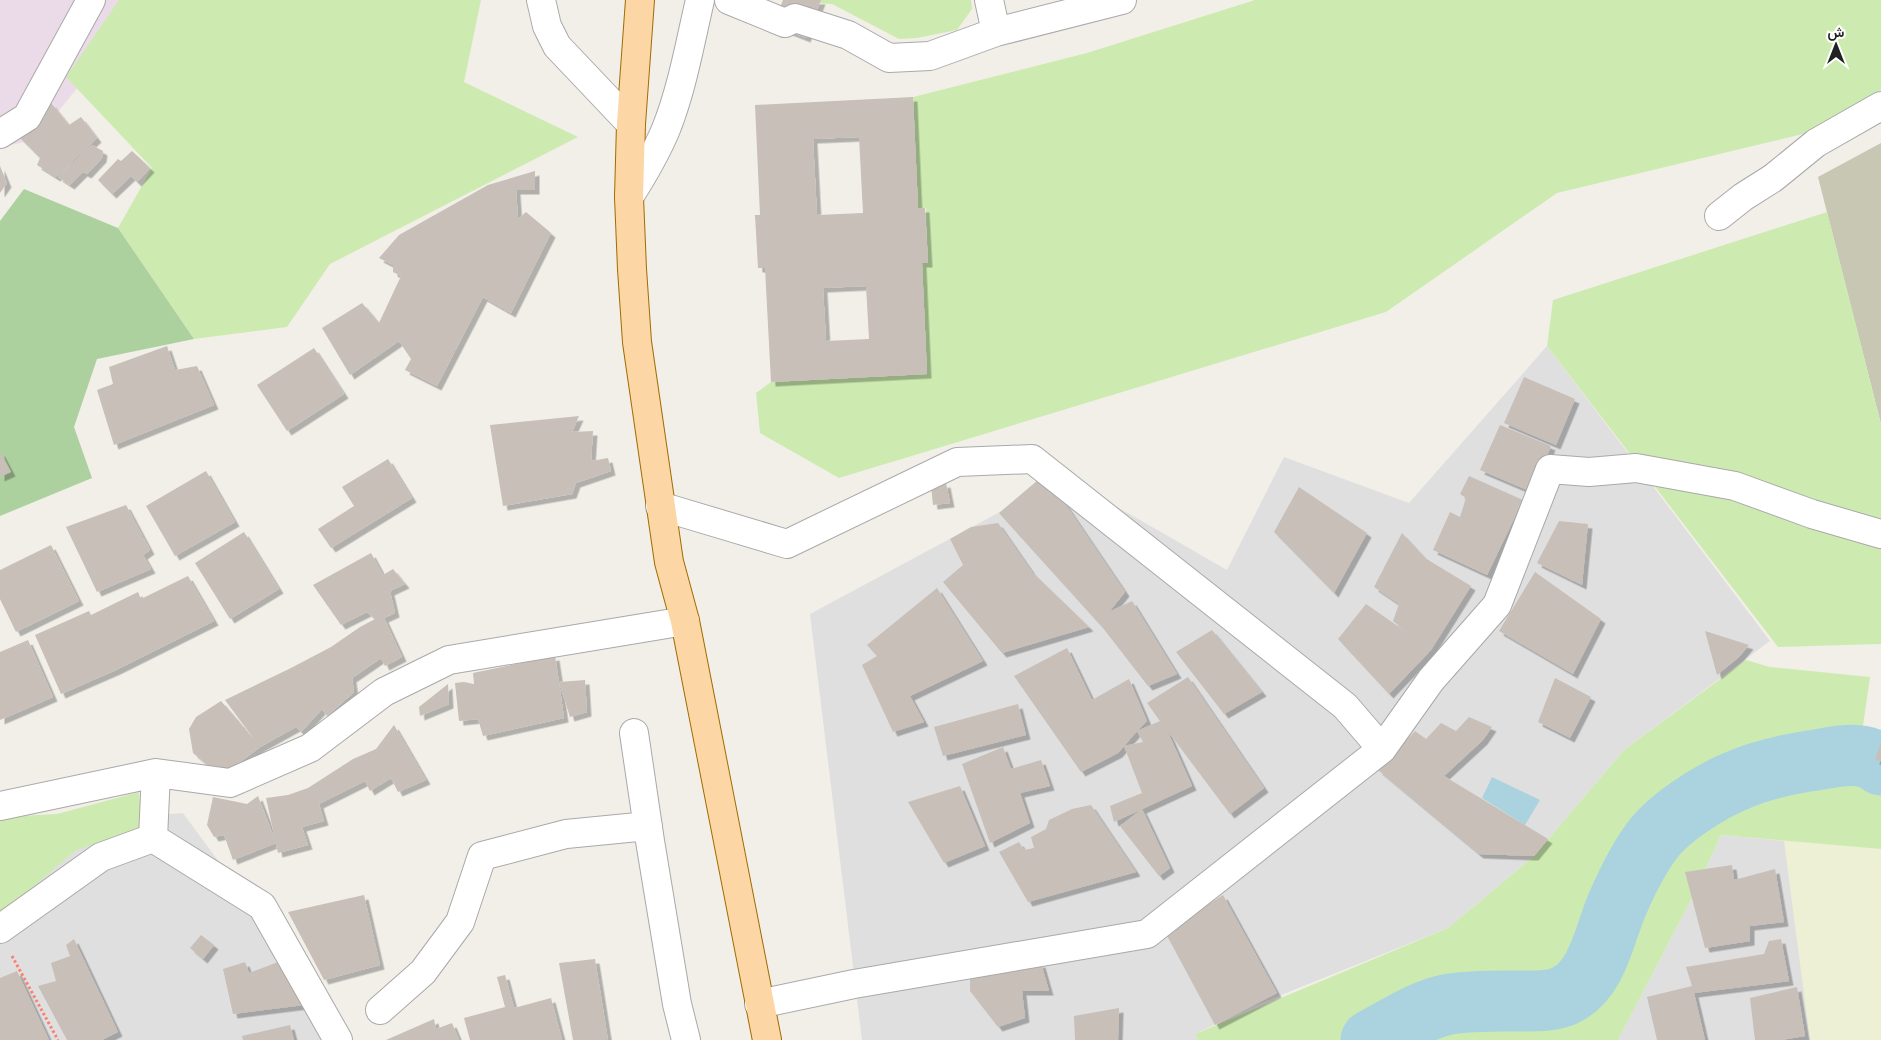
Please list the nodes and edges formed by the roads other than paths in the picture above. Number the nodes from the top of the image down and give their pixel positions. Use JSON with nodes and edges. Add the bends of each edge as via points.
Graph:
{"nodes":[{"id":1,"x":91,"y":0,"type":"edge"},
{"id":2,"x":541,"y":0,"type":"edge"},
{"id":3,"x":640,"y":0,"type":"edge"},
{"id":4,"x":700,"y":0,"type":"edge"},
{"id":5,"x":729,"y":0,"type":"edge"},
{"id":6,"x":989,"y":0,"type":"edge"},
{"id":7,"x":1122,"y":0,"type":"edge"},
{"id":8,"x":996,"y":32,"type":"junction"},
{"id":9,"x":1881,"y":106,"type":"edge"},
{"id":10,"x":631,"y":124,"type":"junction"},
{"id":11,"x":0,"y":134,"type":"edge"},
{"id":12,"x":629,"y":196,"type":"junction"},
{"id":13,"x":1719,"y":216,"type":"dead end"},
{"id":14,"x":660,"y":506,"type":"junction"},
{"id":15,"x":1881,"y":534,"type":"edge"},
{"id":16,"x":684,"y":620,"type":"junction"},
{"id":17,"x":634,"y":733,"type":"dead end"},
{"id":18,"x":1382,"y":750,"type":"junction"},
{"id":19,"x":156,"y":773,"type":"junction"},
{"id":20,"x":0,"y":806,"type":"edge"},
{"id":21,"x":648,"y":826,"type":"junction"},
{"id":22,"x":154,"y":838,"type":"junction"},
{"id":23,"x":4,"y":940,"type":"edge"},
{"id":24,"x":759,"y":1004,"type":"junction"},
{"id":25,"x":380,"y":1010,"type":"dead end"},
{"id":26,"x":338,"y":1040,"type":"edge"},
{"id":27,"x":686,"y":1040,"type":"edge"},
{"id":28,"x":766,"y":1040,"type":"edge"}],
"edges":[{"from":1,"to":11,"type":"street","via":[[27,117]]},
{"from":2,"to":10,"type":"street","via":[[547,26],[557,46]]},
{"from":3,"to":10,"type":"main road"},
{"from":4,"to":12,"type":"street","via":[[666,129],[650,164]]},
{"from":5,"to":8,"type":"street","via":[[785,23],[795,18],[848,35],[889,58],[930,56]]},
{"from":6,"to":8,"type":"street"},
{"from":7,"to":8,"type":"street"},
{"from":9,"to":13,"type":"street","via":[[1816,143]]},
{"from":10,"to":12,"type":"main road"},
{"from":12,"to":14,"type":"main road","via":[[637,342]]},
{"from":14,"to":16,"type":"main road","via":[[669,562]]},
{"from":14,"to":18,"type":"street","via":[[787,544],[957,462],[1032,459],[1345,706]]},
{"from":15,"to":18,"type":"street","via":[[1812,514],[1735,486],[1636,468],[1589,472],[1550,469],[1497,605],[1430,680]]},
{"from":16,"to":19,"type":"street","via":[[449,660],[384,692],[310,748],[230,783]]},
{"from":16,"to":24,"type":"main road"},
{"from":17,"to":21,"type":"street"},
{"from":18,"to":24,"type":"street","via":[[1146,934],[854,984]]},
{"from":19,"to":20,"type":"street"},
{"from":19,"to":22,"type":"street"},
{"from":21,"to":25,"type":"street","via":[[566,834],[482,856],[460,922],[423,972]]},
{"from":21,"to":27,"type":"street","via":[[677,1004]]},
{"from":22,"to":23,"type":"street","via":[[101,857]]},
{"from":22,"to":26,"type":"street","via":[[262,906]]},
{"from":24,"to":28,"type":"main road"}]}
